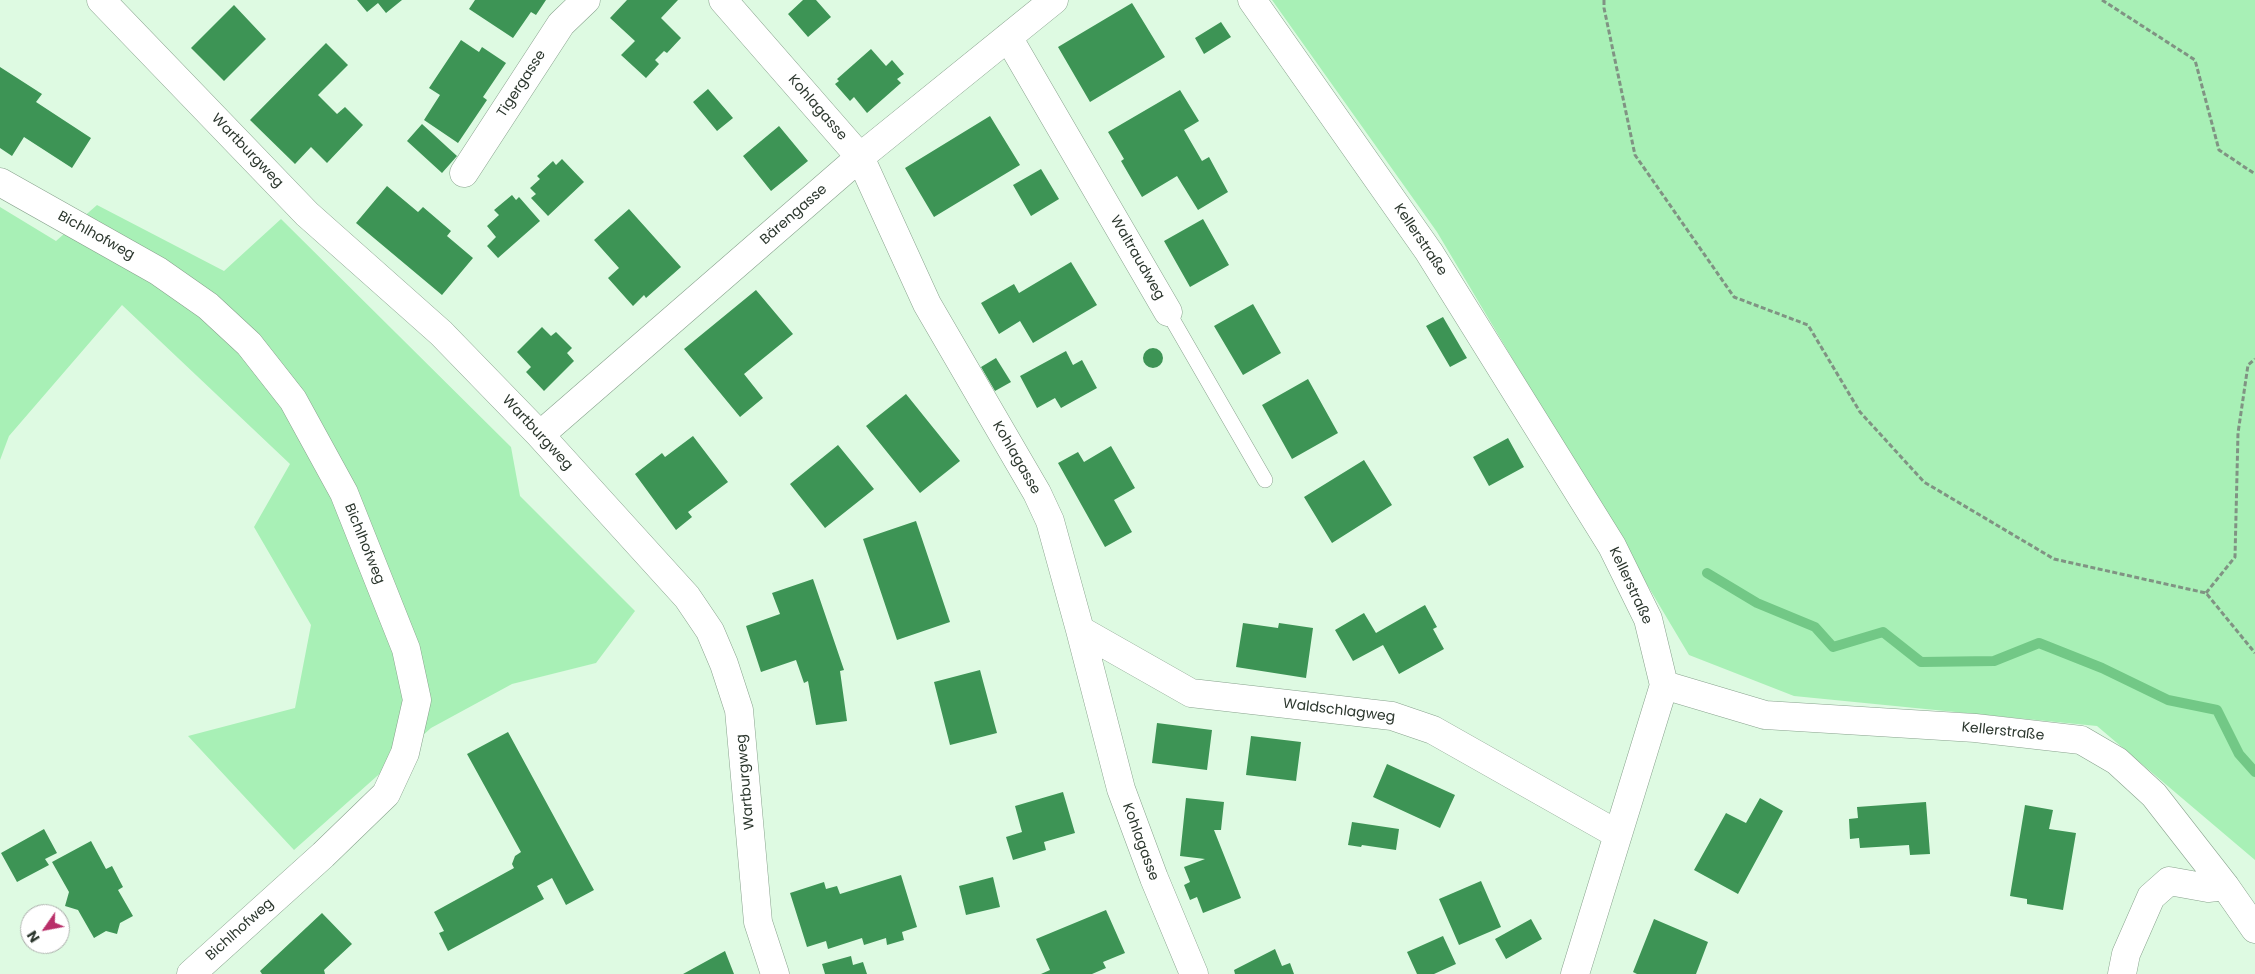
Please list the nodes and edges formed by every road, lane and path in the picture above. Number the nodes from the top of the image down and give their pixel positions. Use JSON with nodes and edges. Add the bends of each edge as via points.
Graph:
{"nodes":[{"id":1,"x":101,"y":0,"type":"edge"},
{"id":2,"x":586,"y":0,"type":"edge"},
{"id":3,"x":723,"y":0,"type":"edge"},
{"id":4,"x":1054,"y":0,"type":"edge"},
{"id":5,"x":1252,"y":0,"type":"edge"},
{"id":6,"x":1604,"y":0,"type":"edge"},
{"id":7,"x":2102,"y":0,"type":"edge"},
{"id":8,"x":1008,"y":37,"type":"junction"},
{"id":9,"x":860,"y":157,"type":"junction"},
{"id":10,"x":464,"y":173,"type":"dead end"},
{"id":11,"x":2255,"y":174,"type":"edge"},
{"id":12,"x":0,"y":182,"type":"edge"},
{"id":13,"x":1168,"y":312,"type":"joint"},
{"id":14,"x":2255,"y":359,"type":"edge"},
{"id":15,"x":540,"y":435,"type":"junction"},
{"id":16,"x":1265,"y":480,"type":"dead end"},
{"id":17,"x":2206,"y":593,"type":"junction"},
{"id":18,"x":1080,"y":630,"type":"junction"},
{"id":19,"x":2255,"y":653,"type":"edge"},
{"id":20,"x":1664,"y":685,"type":"junction"},
{"id":21,"x":1616,"y":834,"type":"junction"},
{"id":22,"x":2225,"y":886,"type":"junction"},
{"id":23,"x":2255,"y":929,"type":"edge"},
{"id":24,"x":191,"y":974,"type":"edge"},
{"id":25,"x":775,"y":974,"type":"edge"},
{"id":26,"x":1194,"y":974,"type":"edge"},
{"id":27,"x":1575,"y":974,"type":"edge"},
{"id":28,"x":2122,"y":974,"type":"edge"}],
"edges":[{"from":1,"to":15,"type":"street","name":"Wartburgweg","via":[[306,214],[441,333]]},
{"from":2,"to":10,"type":"street","name":"Tigergasse","via":[[561,24]]},
{"from":3,"to":9,"type":"street","name":"Kohlagasse"},
{"from":4,"to":8,"type":"street","name":"Bärengasse"},
{"from":5,"to":20,"type":"street","name":"Kellerstraße","via":[[1429,252],[1612,546],[1648,619]]},
{"from":6,"to":17,"type":"path","via":[[1635,155],[1734,296],[1808,325],[1860,412],[1924,482],[2054,559]]},
{"from":7,"to":11,"type":"path","via":[[2195,60],[2220,150]]},
{"from":8,"to":9,"type":"street","name":"Bärengasse"},
{"from":8,"to":13,"type":"street","name":"Waltraudweg"},
{"from":9,"to":15,"type":"street","name":"Bärengasse"},
{"from":9,"to":18,"type":"street","name":"Kohlagasse","via":[[927,304],[1037,493],[1050,521]]},
{"from":12,"to":24,"type":"street","name":"Bichlhofweg","via":[[158,271],[208,306],[249,344],[293,400],[344,493],[406,649],[416,700],[405,754],[386,794]]},
{"from":13,"to":16,"type":"lane","name":"Waltraudweg"},
{"from":14,"to":17,"type":"path","via":[[2248,365],[2238,433],[2234,557]]},
{"from":15,"to":25,"type":"street","name":"Wartburgweg","via":[[687,597],[710,631],[739,710],[758,922]]},
{"from":17,"to":19,"type":"path"},
{"from":18,"to":21,"type":"street","name":"Waldschlagweg","via":[[1191,693],[1392,716],[1433,730]]},
{"from":18,"to":26,"type":"street","name":"Kohlagasse","via":[[1121,789]]},
{"from":20,"to":21,"type":"street"},
{"from":20,"to":22,"type":"street","name":"Kellerstraße","via":[[1765,714],[1975,728],[2080,740],[2117,761],[2154,795]]},
{"from":21,"to":27,"type":"street"},
{"from":22,"to":23,"type":"street","name":"Kellerstraße"},
{"from":22,"to":28,"type":"street","via":[[2208,888],[2169,881],[2151,897],[2126,954]]}]}
